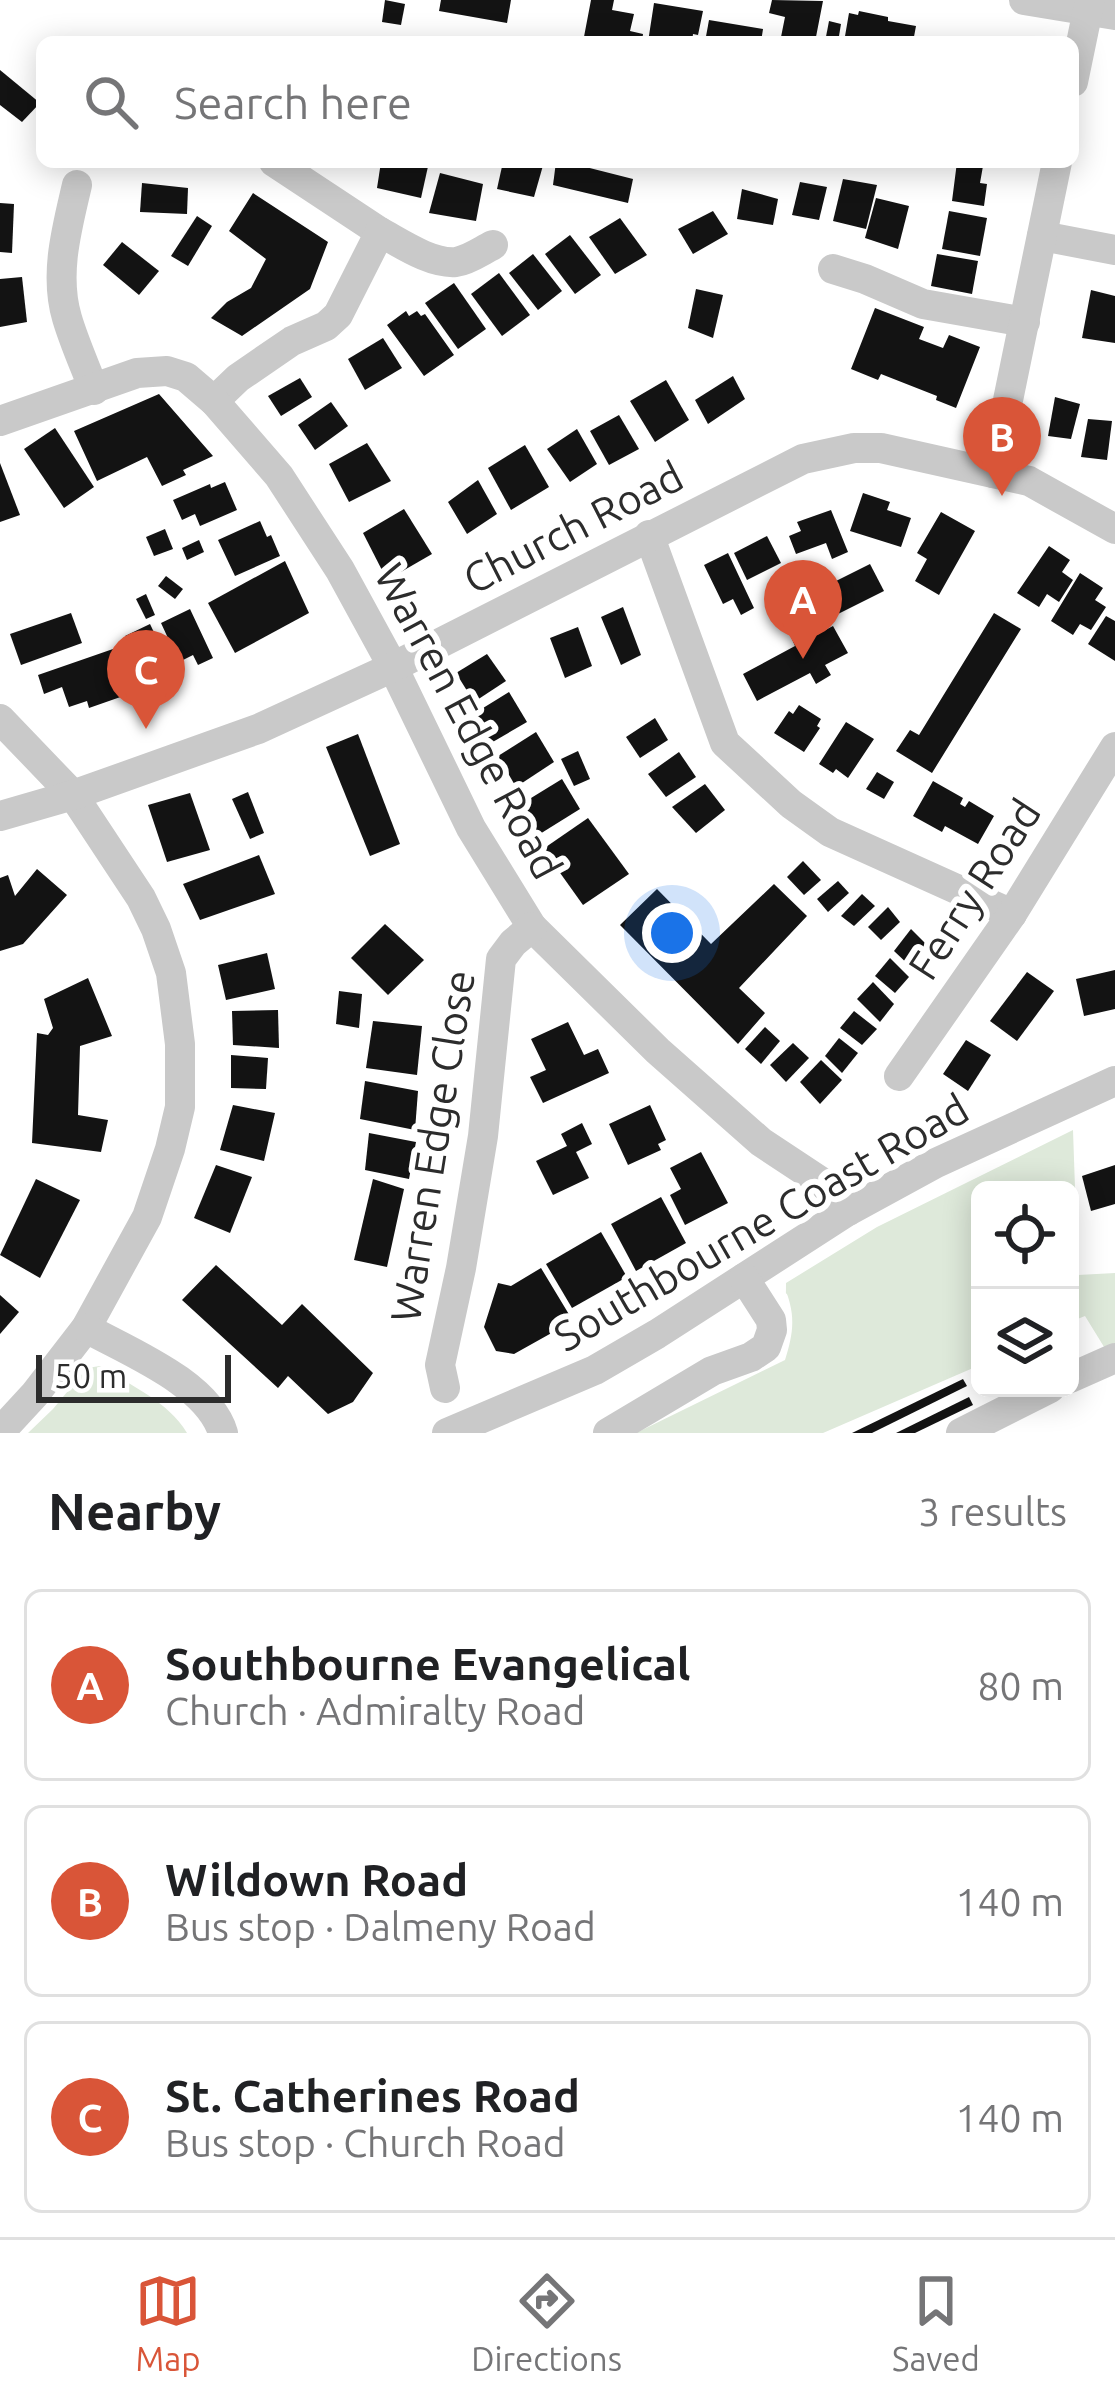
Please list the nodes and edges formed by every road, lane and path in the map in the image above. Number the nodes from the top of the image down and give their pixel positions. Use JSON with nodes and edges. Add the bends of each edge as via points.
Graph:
{"nodes":[{"id":1,"x":1024,"y":0,"type":"edge"},
{"id":2,"x":1097,"y":9,"type":"edge"},
{"id":3,"x":1079,"y":64,"type":"edge"},
{"id":4,"x":283,"y":168,"type":"edge"},
{"id":5,"x":1056,"y":168,"type":"edge"},
{"id":6,"x":76,"y":185,"type":"dead end"},
{"id":7,"x":380,"y":232,"type":"junction"},
{"id":8,"x":1042,"y":236,"type":"junction"},
{"id":9,"x":493,"y":244,"type":"dead end"},
{"id":10,"x":1115,"y":250,"type":"edge"},
{"id":11,"x":833,"y":269,"type":"dead end"},
{"id":12,"x":1025,"y":322,"type":"junction"},
{"id":13,"x":94,"y":389,"type":"junction"},
{"id":14,"x":214,"y":401,"type":"junction"},
{"id":15,"x":0,"y":421,"type":"edge"},
{"id":16,"x":993,"y":473,"type":"junction"},
{"id":17,"x":1115,"y":529,"type":"edge"},
{"id":18,"x":650,"y":535,"type":"junction"},
{"id":19,"x":393,"y":667,"type":"junction"},
{"id":20,"x":0,"y":718,"type":"edge"},
{"id":21,"x":1115,"y":747,"type":"edge"},
{"id":22,"x":73,"y":795,"type":"junction"},
{"id":23,"x":0,"y":816,"type":"edge"},
{"id":24,"x":1012,"y":914,"type":"junction"},
{"id":25,"x":532,"y":926,"type":"junction"},
{"id":26,"x":899,"y":1076,"type":"dead end"},
{"id":27,"x":1115,"y":1081,"type":"edge"},
{"id":28,"x":848,"y":1211,"type":"junction"},
{"id":29,"x":743,"y":1278,"type":"junction"},
{"id":30,"x":86,"y":1328,"type":"junction"},
{"id":31,"x":1115,"y":1358,"type":"edge"},
{"id":32,"x":1079,"y":1374,"type":"edge"},
{"id":33,"x":445,"y":1388,"type":"dead end"},
{"id":34,"x":1032,"y":1397,"type":"edge"},
{"id":35,"x":0,"y":1432,"type":"edge"},
{"id":36,"x":223,"y":1433,"type":"edge"},
{"id":37,"x":447,"y":1433,"type":"edge"},
{"id":38,"x":608,"y":1433,"type":"edge"},
{"id":39,"x":961,"y":1433,"type":"edge"}],
"edges":[{"from":1,"to":2,"type":"street"},
{"from":2,"to":3,"type":"street"},
{"from":4,"to":7,"type":"street"},
{"from":5,"to":8,"type":"street"},
{"from":6,"to":13,"type":"street","via":[[63,296]]},
{"from":7,"to":9,"type":"street","via":[[452,262]]},
{"from":7,"to":14,"type":"street","via":[[338,315]]},
{"from":8,"to":10,"type":"street"},
{"from":8,"to":12,"type":"street"},
{"from":11,"to":12,"type":"street","via":[[923,304]]},
{"from":12,"to":16,"type":"street"},
{"from":13,"to":14,"type":"street","name":"Warren Edge Road","via":[[167,370]]},
{"from":13,"to":15,"type":"street","name":"Warren Edge Road"},
{"from":14,"to":19,"type":"street","name":"Warren Edge Road","via":[[279,476]]},
{"from":16,"to":17,"type":"street","name":"Church Road","via":[[1029,481]]},
{"from":16,"to":18,"type":"street","name":"Church Road","via":[[881,448],[826,452]]},
{"from":18,"to":19,"type":"street","name":"Church Road"},
{"from":18,"to":24,"type":"street","via":[[725,743],[830,832]]},
{"from":19,"to":22,"type":"street","name":"Church Road","via":[[258,729]]},
{"from":19,"to":25,"type":"street","name":"Warren Edge Road","via":[[471,828]]},
{"from":20,"to":22,"type":"street"},
{"from":21,"to":24,"type":"street","name":"Ferry Road"},
{"from":22,"to":23,"type":"street","name":"Church Road"},
{"from":22,"to":30,"type":"street","via":[[157,929],[180,1044],[170,1149],[147,1217]]},
{"from":24,"to":26,"type":"street","name":"Ferry Road"},
{"from":25,"to":28,"type":"street","name":"Warren Edge Road","via":[[658,1051]]},
{"from":25,"to":33,"type":"street","name":"Warren Edge Close","via":[[501,959],[483,1136],[440,1365]]},
{"from":27,"to":28,"type":"street","name":"Southbourne Coast Road"},
{"from":28,"to":29,"type":"street","name":"Southbourne Coast Road"},
{"from":29,"to":37,"type":"street","name":"Southbourne Coast Road","via":[[595,1370]]},
{"from":29,"to":38,"type":"street","via":[[771,1320],[766,1347]]},
{"from":30,"to":35,"type":"street"},
{"from":30,"to":36,"type":"street","via":[[192,1388]]},
{"from":31,"to":32,"type":"street"},
{"from":34,"to":39,"type":"street"}]}
